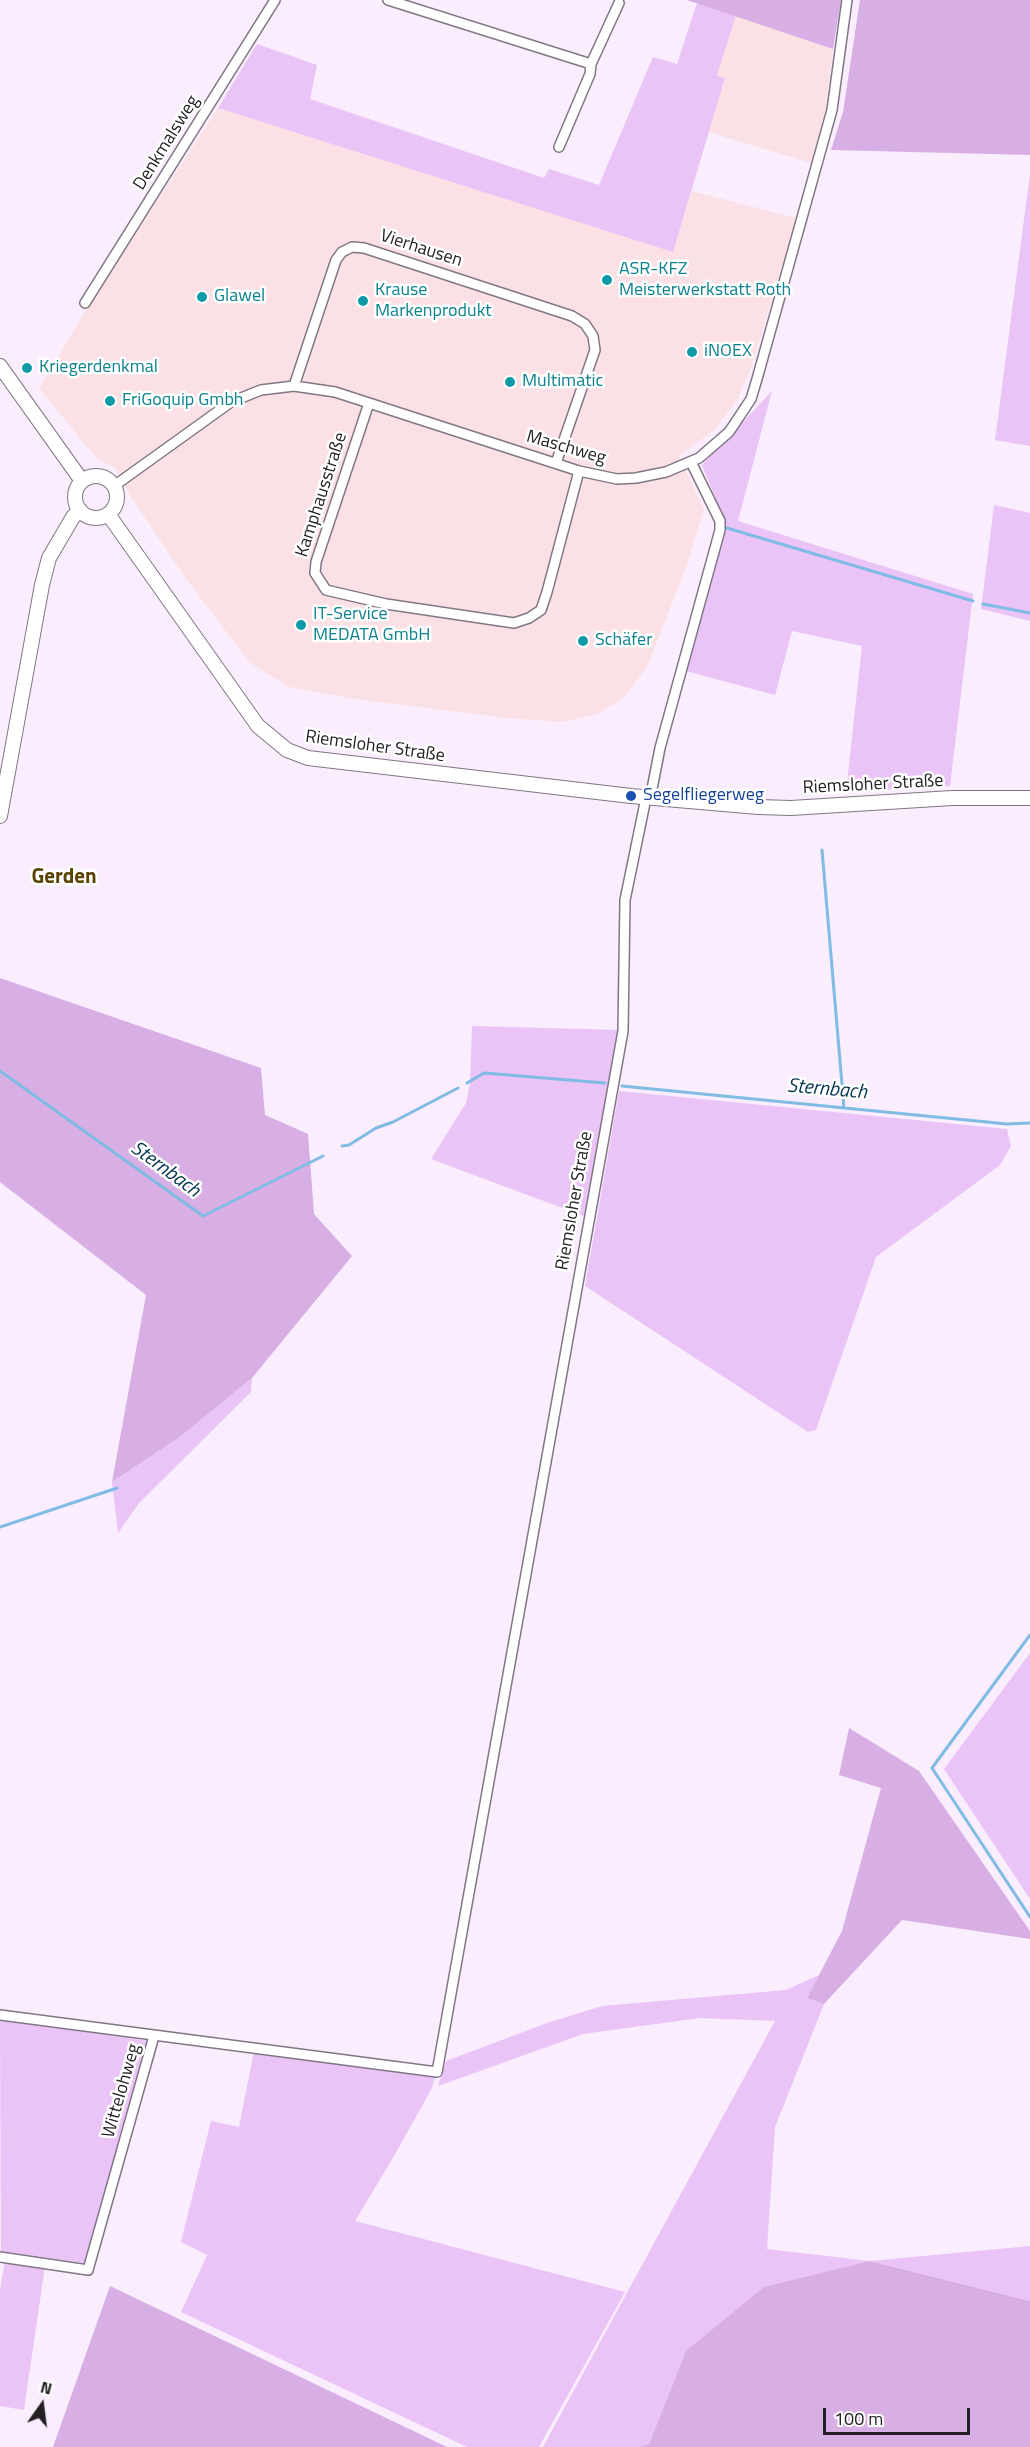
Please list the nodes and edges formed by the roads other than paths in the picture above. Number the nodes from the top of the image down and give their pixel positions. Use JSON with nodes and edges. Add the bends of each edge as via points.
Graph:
{"nodes":[{"id":1,"x":275,"y":0,"type":"edge"},
{"id":2,"x":388,"y":0,"type":"edge"},
{"id":3,"x":847,"y":0,"type":"edge"},
{"id":4,"x":619,"y":3,"type":"dead end"},
{"id":5,"x":591,"y":64,"type":"junction"},
{"id":6,"x":559,"y":147,"type":"dead end"},
{"id":7,"x":85,"y":303,"type":"dead end"},
{"id":8,"x":0,"y":366,"type":"edge"},
{"id":9,"x":294,"y":386,"type":"junction"},
{"id":10,"x":369,"y":402,"type":"junction"},
{"id":11,"x":691,"y":462,"type":"junction"},
{"id":12,"x":556,"y":463,"type":"junction"},
{"id":13,"x":579,"y":471,"type":"junction"},
{"id":14,"x":82,"y":481,"type":"junction"},
{"id":15,"x":114,"y":486,"type":"junction"},
{"id":16,"x":80,"y":510,"type":"junction"},
{"id":17,"x":108,"y":514,"type":"junction"},
{"id":18,"x":646,"y":798,"type":"junction"},
{"id":19,"x":1030,"y":798,"type":"edge"},
{"id":20,"x":0,"y":816,"type":"edge"},
{"id":21,"x":0,"y":2015,"type":"edge"},
{"id":22,"x":154,"y":2036,"type":"junction"},
{"id":23,"x":0,"y":2257,"type":"edge"}],
"edges":[{"from":1,"to":7,"type":"street","name":"Denkmalsweg"},
{"from":2,"to":5,"type":"street"},
{"from":3,"to":11,"type":"street","name":"Maschweg","via":[[832,110],[751,399],[729,432]]},
{"from":4,"to":5,"type":"street"},
{"from":5,"to":6,"type":"street"},
{"from":8,"to":14,"type":"main road"},
{"from":9,"to":10,"type":"street","name":"Maschweg"},
{"from":9,"to":12,"type":"street","name":"Vierhausen","via":[[336,260],[352,247],[364,248],[572,316],[585,324],[593,336],[595,350]]},
{"from":9,"to":15,"type":"street","name":"Maschweg","via":[[261,390],[231,402]]},
{"from":10,"to":12,"type":"street","name":"Maschweg"},
{"from":10,"to":13,"type":"street","name":"Kamphausstraße","via":[[316,562],[315,573],[326,590],[386,604],[514,623],[529,618],[541,610]]},
{"from":11,"to":13,"type":"street","name":"Maschweg","via":[[636,478],[617,479]]},
{"from":11,"to":18,"type":"street","via":[[720,522],[720,530],[652,789]]},
{"from":12,"to":13,"type":"street","name":"Maschweg"},
{"from":14,"to":15,"type":"main road","via":[[99,476]]},
{"from":14,"to":16,"type":"main road","via":[[75,498]]},
{"from":15,"to":17,"type":"main road","via":[[116,504]]},
{"from":16,"to":17,"type":"main road","via":[[96,518]]},
{"from":16,"to":20,"type":"main road","via":[[49,558]]},
{"from":17,"to":18,"type":"main road","name":"Riemsloher Straße","via":[[258,726],[287,750],[329,762]]},
{"from":18,"to":19,"type":"main road","name":"Riemsloher Straße","via":[[791,808]]},
{"from":18,"to":22,"type":"street","name":"Riemsloher Straße","via":[[624,900],[623,1031],[437,2072]]},
{"from":21,"to":22,"type":"street","name":"Wittelohweg"},
{"from":22,"to":23,"type":"street","name":"Wittelohweg","via":[[88,2270]]}]}
